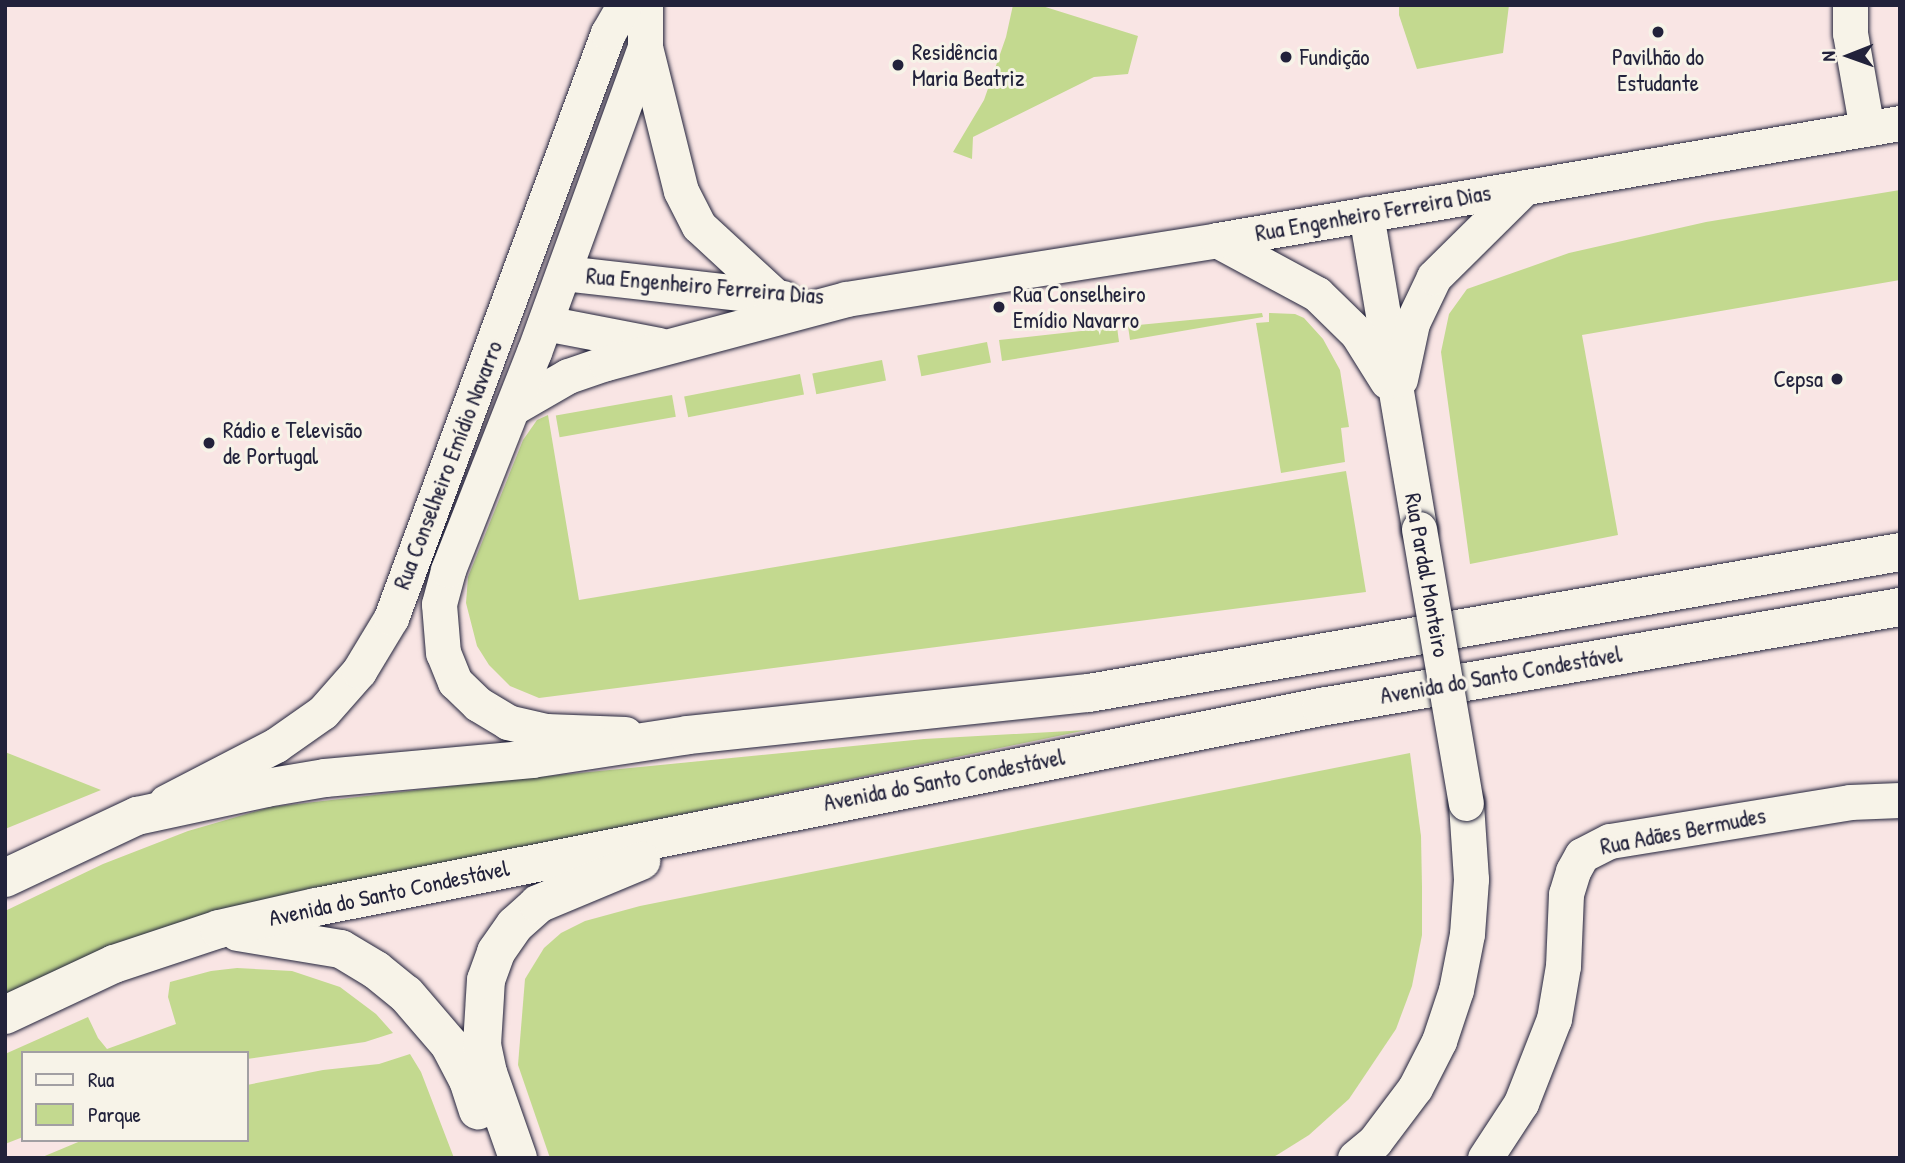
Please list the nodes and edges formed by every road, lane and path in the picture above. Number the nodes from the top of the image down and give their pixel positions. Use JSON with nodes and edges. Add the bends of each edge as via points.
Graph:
{"nodes":[{"id":1,"x":624,"y":5,"type":"edge"},
{"id":2,"x":645,"y":5,"type":"edge"},
{"id":3,"x":1850,"y":5,"type":"edge"},
{"id":4,"x":645,"y":47,"type":"junction"},
{"id":5,"x":1884,"y":126,"type":"edge"},
{"id":6,"x":1524,"y":187,"type":"junction"},
{"id":7,"x":1366,"y":214,"type":"junction"},
{"id":8,"x":1217,"y":240,"type":"junction"},
{"id":9,"x":564,"y":273,"type":"junction"},
{"id":10,"x":777,"y":298,"type":"junction"},
{"id":11,"x":846,"y":299,"type":"junction"},
{"id":12,"x":545,"y":323,"type":"junction"},
{"id":13,"x":662,"y":345,"type":"junction"},
{"id":14,"x":1396,"y":396,"type":"junction"},
{"id":15,"x":514,"y":407,"type":"junction"},
{"id":16,"x":1900,"y":552,"type":"edge"},
{"id":17,"x":1900,"y":607,"type":"edge"},
{"id":18,"x":688,"y":735,"type":"junction"},
{"id":19,"x":1900,"y":800,"type":"edge"},
{"id":20,"x":138,"y":816,"type":"junction"},
{"id":21,"x":747,"y":820,"type":"junction"},
{"id":22,"x":5,"y":877,"type":"edge"},
{"id":23,"x":219,"y":929,"type":"junction"},
{"id":24,"x":5,"y":1015,"type":"edge"},
{"id":25,"x":494,"y":1158,"type":"edge"},
{"id":26,"x":518,"y":1158,"type":"edge"},
{"id":27,"x":1355,"y":1158,"type":"edge"},
{"id":28,"x":1485,"y":1158,"type":"edge"}],
"edges":[{"from":1,"to":20,"type":"street","name":"Rua Conselheiro Emídio Navarro","via":[[608,33],[391,618],[359,671],[323,712],[276,746]]},
{"from":2,"to":4,"type":"street","name":"Rua Conselheiro Emídio Navarro"},
{"from":3,"to":5,"type":"street","via":[[1850,33]]},
{"from":4,"to":9,"type":"street","name":"Rua Conselheiro Emídio Navarro"},
{"from":4,"to":10,"type":"street","via":[[681,191],[699,226]]},
{"from":5,"to":6,"type":"street","name":"Rua Engenheiro Ferreira Dias"},
{"from":6,"to":7,"type":"street","name":"Rua Engenheiro Ferreira Dias"},
{"from":6,"to":14,"type":"street","via":[[1434,277],[1412,323]]},
{"from":7,"to":8,"type":"street","name":"Rua Engenheiro Ferreira Dias"},
{"from":7,"to":14,"type":"street","name":"Rua Pardal Monteiro"},
{"from":8,"to":11,"type":"street","name":"Rua Engenheiro Ferreira Dias"},
{"from":8,"to":14,"type":"street","via":[[1317,294],[1357,333]]},
{"from":9,"to":10,"type":"street","name":"Rua Engenheiro Ferreira Dias"},
{"from":9,"to":12,"type":"street","name":"Rua Conselheiro Emídio Navarro"},
{"from":10,"to":11,"type":"street","name":"Rua Engenheiro Ferreira Dias"},
{"from":11,"to":13,"type":"street","name":"Rua Engenheiro Ferreira Dias"},
{"from":12,"to":13,"type":"street","name":"Rua Engenheiro Ferreira Dias"},
{"from":12,"to":15,"type":"street","name":"Rua Conselheiro Emídio Navarro"},
{"from":13,"to":15,"type":"street","via":[[568,376]]},
{"from":14,"to":27,"type":"street","name":"Rua Pardal Monteiro","bridge":true,"via":[[1466,803],[1471,879],[1456,990],[1439,1041],[1415,1088],[1375,1141]]},
{"from":15,"to":18,"type":"street","name":"Rua Conselheiro Emídio Navarro","via":[[448,570],[439,604],[443,653],[455,682],[478,704],[508,722],[546,731]]},
{"from":16,"to":18,"type":"highway","via":[[1089,693]]},
{"from":17,"to":21,"type":"highway","name":"Avenida do Santo Condestável","via":[[1307,709]]},
{"from":18,"to":20,"type":"highway","via":[[532,759],[325,778]]},
{"from":19,"to":28,"type":"street","name":"Rua Adães Bermudes","via":[[1850,802],[1609,841],[1582,855],[1566,894],[1563,966],[1554,1019],[1521,1103]]},
{"from":20,"to":22,"type":"highway"},
{"from":21,"to":23,"type":"highway","name":"Avenida do Santo Condestável"},
{"from":21,"to":26,"type":"highway","via":[[538,904],[496,952],[486,980],[482,1045]]},
{"from":23,"to":24,"type":"highway","name":"Avenida do Santo Condestável","via":[[114,964]]},
{"from":23,"to":25,"type":"highway","via":[[341,949],[406,994],[449,1044],[468,1080]]}]}
